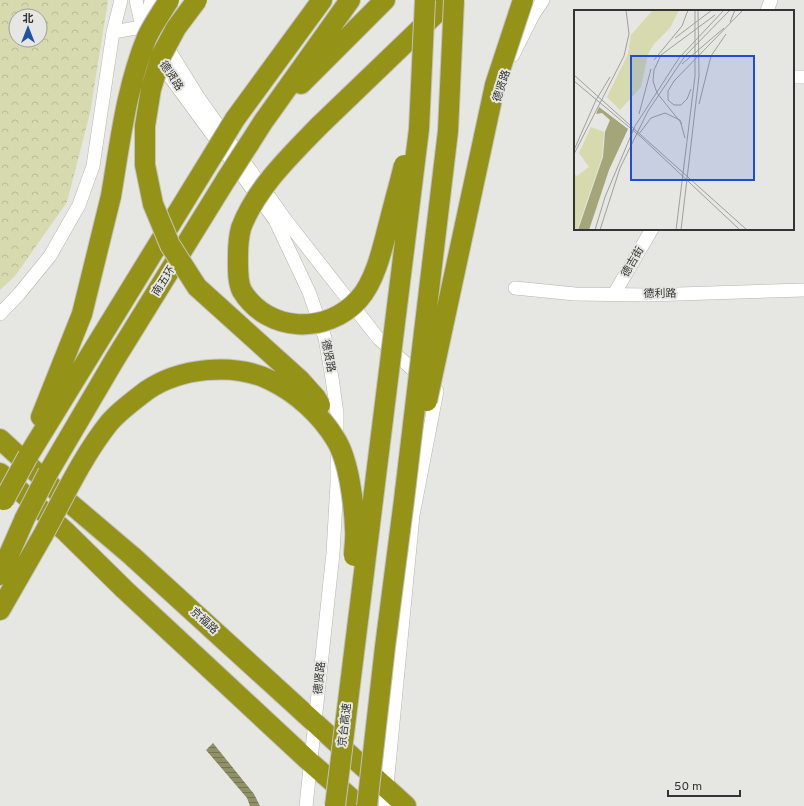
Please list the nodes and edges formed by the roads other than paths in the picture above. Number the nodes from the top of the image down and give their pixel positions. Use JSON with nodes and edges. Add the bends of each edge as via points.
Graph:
{"nodes":[{"id":1,"x":121,"y":0,"type":"edge"},
{"id":2,"x":136,"y":0,"type":"edge"},
{"id":3,"x":151,"y":0,"type":"edge"},
{"id":4,"x":169,"y":0,"type":"edge"},
{"id":5,"x":197,"y":0,"type":"edge"},
{"id":6,"x":322,"y":0,"type":"edge"},
{"id":7,"x":350,"y":0,"type":"edge"},
{"id":8,"x":385,"y":0,"type":"edge"},
{"id":9,"x":424,"y":0,"type":"edge"},
{"id":10,"x":450,"y":0,"type":"edge"},
{"id":11,"x":454,"y":0,"type":"edge"},
{"id":12,"x":523,"y":0,"type":"edge"},
{"id":13,"x":543,"y":0,"type":"edge"},
{"id":14,"x":771,"y":0,"type":"edge"},
{"id":15,"x":767,"y":10,"type":"edge"},
{"id":16,"x":142,"y":27,"type":"junction"},
{"id":17,"x":114,"y":32,"type":"junction"},
{"id":18,"x":263,"y":122,"type":"junction"},
{"id":19,"x":651,"y":230,"type":"edge"},
{"id":20,"x":516,"y":288,"type":"dead end"},
{"id":21,"x":804,"y":290,"type":"edge"},
{"id":22,"x":614,"y":294,"type":"junction"},
{"id":23,"x":0,"y":314,"type":"edge"},
{"id":24,"x":437,"y":391,"type":"junction"},
{"id":25,"x":0,"y":439,"type":"edge"},
{"id":26,"x":337,"y":441,"type":"junction"},
{"id":27,"x":28,"y":456,"type":"junction"},
{"id":28,"x":0,"y":473,"type":"edge"},
{"id":29,"x":404,"y":500,"type":"junction"},
{"id":30,"x":2,"y":505,"type":"edge"},
{"id":31,"x":0,"y":575,"type":"edge"},
{"id":32,"x":0,"y":610,"type":"edge"},
{"id":33,"x":346,"y":717,"type":"junction"},
{"id":34,"x":316,"y":724,"type":"junction"},
{"id":35,"x":311,"y":763,"type":"junction"},
{"id":36,"x":386,"y":797,"type":"edge"},
{"id":37,"x":306,"y":806,"type":"edge"},
{"id":38,"x":335,"y":806,"type":"edge"},
{"id":39,"x":360,"y":806,"type":"edge"},
{"id":40,"x":367,"y":806,"type":"edge"},
{"id":41,"x":406,"y":806,"type":"edge"}],
"edges":[{"from":1,"to":17,"type":"street"},
{"from":2,"to":16,"type":"street","name":"德贤路"},
{"from":3,"to":24,"type":"street","name":"德贤路","via":[[150,6],[159,34],[198,97],[284,219],[378,338]]},
{"from":4,"to":27,"type":"highway","bridge":true,"via":[[148,36],[135,70],[124,117],[111,196],[82,314]]},
{"from":5,"to":26,"type":"highway","bridge":true,"via":[[176,28],[161,56],[151,89],[145,126],[145,164],[153,204],[170,245],[197,287],[300,380],[316,398]]},
{"from":6,"to":27,"type":"highway","bridge":true,"via":[[235,120]]},
{"from":7,"to":18,"type":"highway","name":"南五环"},
{"from":8,"to":18,"type":"highway"},
{"from":9,"to":10,"type":"highway","bridge":true,"via":[[404,166],[370,283],[359,299],[330,320],[300,325],[285,323],[254,306],[242,290],[238,271],[241,230],[253,203],[282,165],[319,126]]},
{"from":9,"to":33,"type":"highway","name":"京台高速","bridge":true,"via":[[419,129]]},
{"from":11,"to":29,"type":"highway","bridge":true,"via":[[448,131]]},
{"from":12,"to":29,"type":"highway","bridge":true,"via":[[495,85]]},
{"from":13,"to":24,"type":"street","name":"德贤路","via":[[511,60],[496,103],[464,249]]},
{"from":14,"to":15,"type":"street"},
{"from":16,"to":17,"type":"street"},
{"from":16,"to":34,"type":"street","name":"德贤路","via":[[165,70],[275,220],[309,292],[325,338],[337,414],[337,484],[333,553]]},
{"from":17,"to":23,"type":"street","via":[[93,166],[79,206],[50,256]]},
{"from":18,"to":31,"type":"highway","name":"南五环","bridge":true,"via":[[115,359],[48,473]]},
{"from":19,"to":22,"type":"street","name":"德吉街"},
{"from":20,"to":22,"type":"street","name":"德利路","via":[[575,294]]},
{"from":21,"to":22,"type":"street","name":"德利路"},
{"from":24,"to":36,"type":"street","name":"德贤路","via":[[413,515]]},
{"from":25,"to":34,"type":"highway","name":"京福路"},
{"from":26,"to":32,"type":"highway","bridge":true,"via":[[306,404],[289,390],[269,379],[245,372],[204,370],[165,380],[130,403],[110,422],[91,448]]},
{"from":26,"to":33,"type":"highway","bridge":true,"via":[[347,469],[355,530]]},
{"from":27,"to":30,"type":"highway","bridge":true},
{"from":28,"to":35,"type":"highway"},
{"from":29,"to":40,"type":"highway","bridge":true},
{"from":33,"to":38,"type":"highway","name":"京台高速","bridge":true},
{"from":34,"to":35,"type":"street","name":"德贤路"},
{"from":34,"to":36,"type":"highway","name":"京福路"},
{"from":35,"to":37,"type":"street","name":"德贤路"},
{"from":35,"to":39,"type":"highway"},
{"from":36,"to":41,"type":"highway","name":"京福路"}]}
